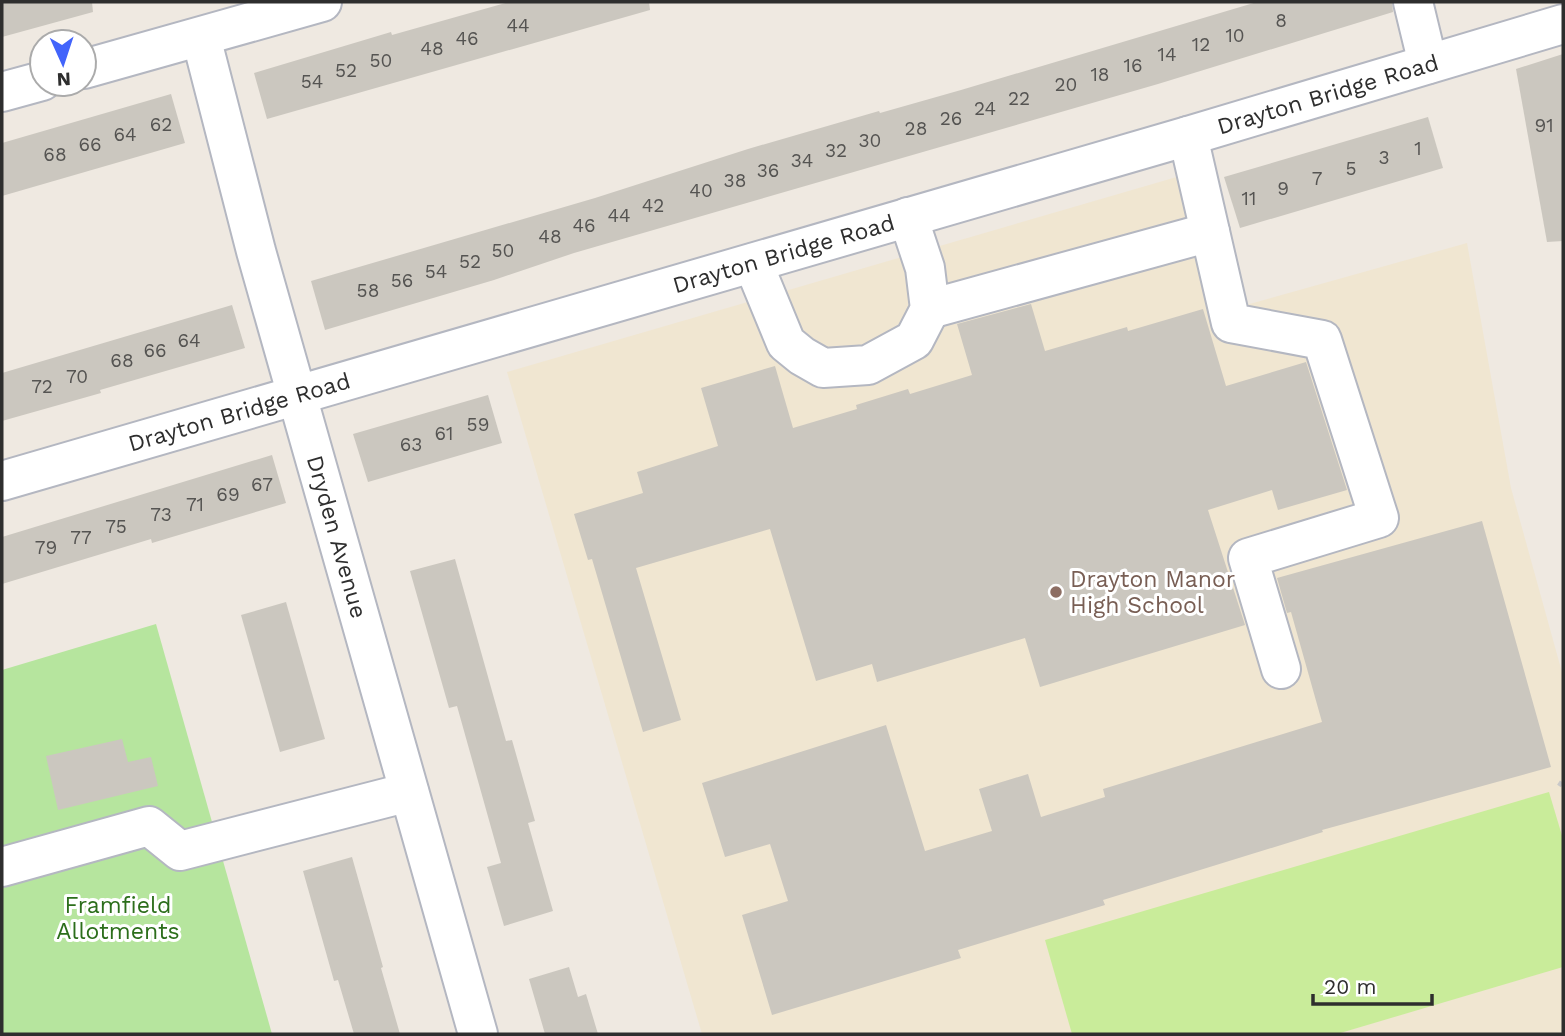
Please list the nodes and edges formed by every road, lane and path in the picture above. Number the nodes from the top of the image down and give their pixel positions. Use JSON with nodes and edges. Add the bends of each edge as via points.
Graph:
{"nodes":[{"id":1,"x":322,"y":2,"type":"edge"},
{"id":2,"x":1413,"y":2,"type":"edge"},
{"id":3,"x":1563,"y":24,"type":"edge"},
{"id":4,"x":201,"y":37,"type":"junction"},
{"id":5,"x":1428,"y":64,"type":"junction"},
{"id":6,"x":98,"y":65,"type":"edge"},
{"id":7,"x":28,"y":85,"type":"edge"},
{"id":8,"x":2,"y":92,"type":"edge"},
{"id":9,"x":1188,"y":136,"type":"junction"},
{"id":10,"x":908,"y":217,"type":"junction"},
{"id":11,"x":1210,"y":232,"type":"junction"},
{"id":12,"x":753,"y":263,"type":"junction"},
{"id":13,"x":930,"y":309,"type":"junction"},
{"id":14,"x":296,"y":395,"type":"junction"},
{"id":15,"x":2,"y":481,"type":"edge"},
{"id":16,"x":1281,"y":669,"type":"dead end"},
{"id":17,"x":1563,"y":780,"type":"edge"},
{"id":18,"x":1559,"y":786,"type":"dead end"},
{"id":19,"x":409,"y":792,"type":"junction"},
{"id":20,"x":2,"y":867,"type":"edge"},
{"id":21,"x":478,"y":1034,"type":"edge"}],
"edges":[{"from":1,"to":4,"type":"street"},
{"from":2,"to":5,"type":"street"},
{"from":3,"to":5,"type":"street","name":"Drayton Bridge Road"},
{"from":4,"to":6,"type":"street"},
{"from":4,"to":14,"type":"street","name":"Dryden Avenue"},
{"from":5,"to":9,"type":"street","name":"Drayton Bridge Road"},
{"from":7,"to":8,"type":"street"},
{"from":9,"to":10,"type":"street","name":"Drayton Bridge Road"},
{"from":9,"to":11,"type":"street"},
{"from":10,"to":12,"type":"street","name":"Drayton Bridge Road"},
{"from":10,"to":13,"type":"street","via":[[925,268]]},
{"from":11,"to":13,"type":"street"},
{"from":11,"to":16,"type":"street","via":[[1231,323],[1322,340],[1379,518],[1248,558]]},
{"from":12,"to":13,"type":"street","via":[[786,343],[823,369],[868,365],[914,340]]},
{"from":12,"to":14,"type":"street","name":"Drayton Bridge Road"},
{"from":14,"to":15,"type":"street","name":"Drayton Bridge Road"},
{"from":14,"to":19,"type":"street","name":"Dryden Avenue"},
{"from":17,"to":18,"type":"path"},
{"from":19,"to":20,"type":"street","via":[[180,851],[149,826]]},
{"from":19,"to":21,"type":"street","name":"Dryden Avenue"}]}
